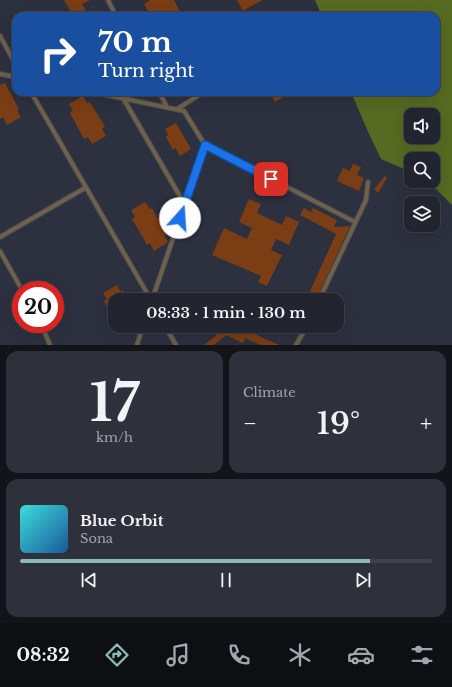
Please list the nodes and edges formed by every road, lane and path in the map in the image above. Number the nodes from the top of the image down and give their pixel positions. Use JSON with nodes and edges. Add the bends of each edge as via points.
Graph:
{"nodes":[{"id":1,"x":108,"y":0,"type":"edge"},
{"id":2,"x":114,"y":12,"type":"edge"},
{"id":3,"x":0,"y":36,"type":"edge"},
{"id":4,"x":12,"y":58,"type":"edge"},
{"id":5,"x":0,"y":74,"type":"edge"},
{"id":6,"x":12,"y":76,"type":"edge"},
{"id":7,"x":33,"y":96,"type":"edge"},
{"id":8,"x":113,"y":96,"type":"edge"},
{"id":9,"x":161,"y":96,"type":"edge"},
{"id":10,"x":198,"y":96,"type":"edge"},
{"id":11,"x":123,"y":98,"type":"junction"},
{"id":12,"x":167,"y":107,"type":"junction"},
{"id":13,"x":177,"y":109,"type":"junction"},
{"id":14,"x":205,"y":145,"type":"junction"},
{"id":15,"x":368,"y":182,"type":"dead end"},
{"id":16,"x":85,"y":188,"type":"junction"},
{"id":17,"x":185,"y":205,"type":"junction"},
{"id":18,"x":355,"y":222,"type":"junction"},
{"id":19,"x":0,"y":237,"type":"edge"},
{"id":20,"x":0,"y":251,"type":"edge"},
{"id":21,"x":17,"y":281,"type":"edge"},
{"id":22,"x":148,"y":293,"type":"edge"},
{"id":23,"x":154,"y":293,"type":"edge"},
{"id":24,"x":322,"y":293,"type":"edge"},
{"id":25,"x":45,"y":333,"type":"edge"},
{"id":26,"x":141,"y":333,"type":"edge"},
{"id":27,"x":169,"y":333,"type":"edge"},
{"id":28,"x":303,"y":333,"type":"edge"},
{"id":29,"x":50,"y":345,"type":"edge"},
{"id":30,"x":137,"y":345,"type":"edge"},
{"id":31,"x":176,"y":345,"type":"edge"},
{"id":32,"x":296,"y":345,"type":"edge"}],
"edges":[{"from":1,"to":2,"type":"lane"},
{"from":3,"to":4,"type":"lane"},
{"from":5,"to":6,"type":"lane"},
{"from":7,"to":16,"type":"lane"},
{"from":8,"to":11,"type":"lane"},
{"from":9,"to":12,"type":"lane"},
{"from":10,"to":13,"type":"lane"},
{"from":11,"to":12,"type":"lane"},
{"from":11,"to":17,"type":"lane"},
{"from":12,"to":13,"type":"lane"},
{"from":13,"to":14,"type":"lane","via":[[184,111]]},
{"from":14,"to":17,"type":"lane"},
{"from":14,"to":18,"type":"lane"},
{"from":15,"to":18,"type":"lane","via":[[366,200]]},
{"from":16,"to":19,"type":"lane"},
{"from":16,"to":22,"type":"lane"},
{"from":17,"to":23,"type":"lane"},
{"from":18,"to":24,"type":"lane"},
{"from":20,"to":21,"type":"lane"},
{"from":25,"to":29,"type":"lane"},
{"from":26,"to":30,"type":"lane"},
{"from":27,"to":31,"type":"lane"},
{"from":28,"to":32,"type":"lane"}]}
